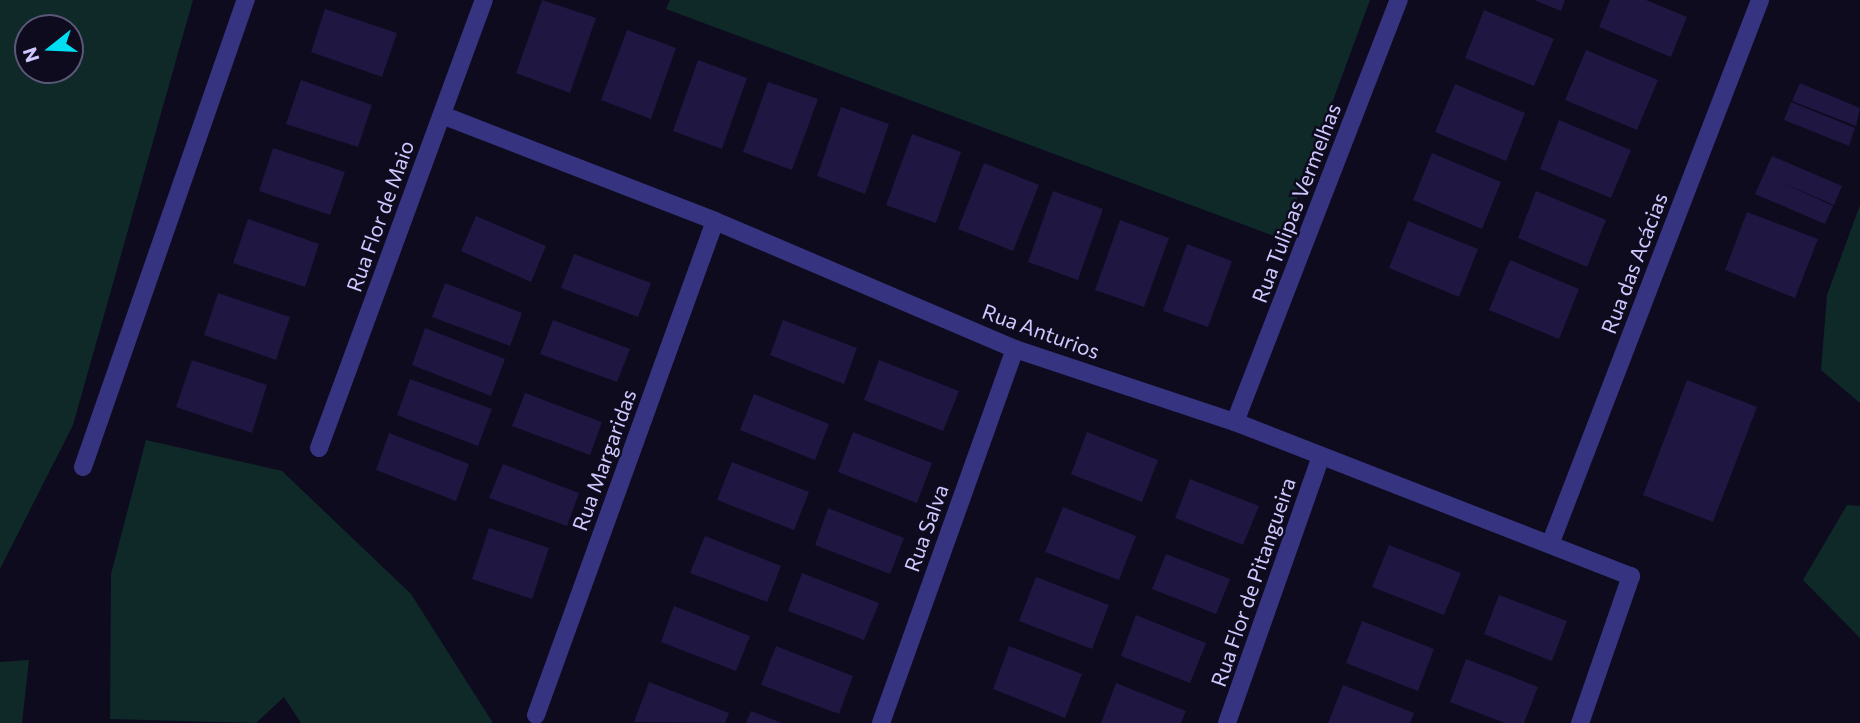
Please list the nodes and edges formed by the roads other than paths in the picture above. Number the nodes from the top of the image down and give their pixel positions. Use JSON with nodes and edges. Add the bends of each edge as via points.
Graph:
{"nodes":[{"id":1,"x":246,"y":0,"type":"edge"},
{"id":2,"x":484,"y":0,"type":"edge"},
{"id":3,"x":1399,"y":0,"type":"edge"},
{"id":4,"x":1760,"y":0,"type":"edge"},
{"id":5,"x":442,"y":116,"type":"junction"},
{"id":6,"x":715,"y":221,"type":"junction"},
{"id":7,"x":1015,"y":349,"type":"junction"},
{"id":8,"x":1235,"y":422,"type":"junction"},
{"id":9,"x":319,"y":448,"type":"dead end"},
{"id":10,"x":1321,"y":456,"type":"junction"},
{"id":11,"x":83,"y":467,"type":"dead end"},
{"id":12,"x":1551,"y":542,"type":"junction"},
{"id":13,"x":537,"y":715,"type":"dead end"},
{"id":14,"x":881,"y":723,"type":"edge"},
{"id":15,"x":1227,"y":723,"type":"edge"},
{"id":16,"x":1580,"y":723,"type":"edge"}],
"edges":[{"from":1,"to":11,"type":"street"},
{"from":2,"to":5,"type":"street","name":"Rua Flor de Maio"},
{"from":3,"to":8,"type":"street","name":"Rua Tulipas Vermelhas"},
{"from":4,"to":12,"type":"street","name":"Rua das Acácias"},
{"from":5,"to":6,"type":"street","name":"Rua Anturios"},
{"from":5,"to":9,"type":"street","name":"Rua Flor de Maio"},
{"from":6,"to":7,"type":"street","name":"Rua Anturios"},
{"from":6,"to":13,"type":"street","name":"Rua Margaridas"},
{"from":7,"to":8,"type":"street","name":"Rua Anturios"},
{"from":7,"to":14,"type":"street","name":"Rua Salva"},
{"from":8,"to":10,"type":"street","name":"Rua Anturios"},
{"from":10,"to":12,"type":"street","name":"Rua Anturios"},
{"from":10,"to":15,"type":"street","name":"Rua Flor de Pitangueira"},
{"from":12,"to":16,"type":"street","name":"Rua Anturios","via":[[1631,576]]}]}
